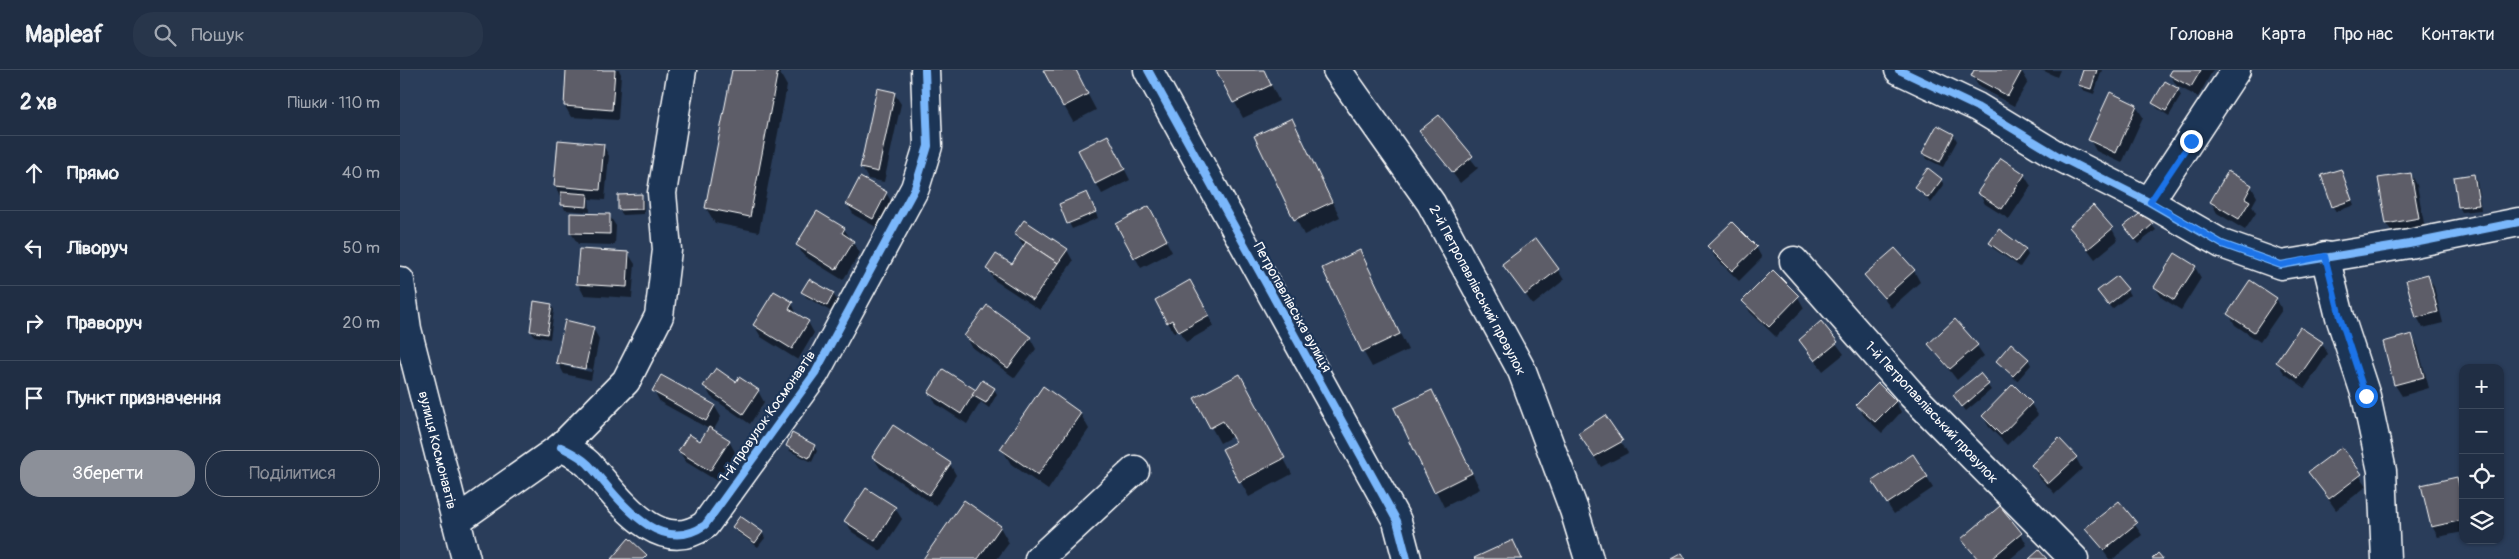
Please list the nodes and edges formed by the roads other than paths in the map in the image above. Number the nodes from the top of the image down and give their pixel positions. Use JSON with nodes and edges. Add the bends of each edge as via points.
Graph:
{"nodes":[{"id":1,"x":682,"y":70,"type":"edge"},
{"id":2,"x":925,"y":70,"type":"edge"},
{"id":3,"x":1148,"y":70,"type":"edge"},
{"id":4,"x":1337,"y":70,"type":"edge"},
{"id":5,"x":1899,"y":70,"type":"edge"},
{"id":6,"x":2236,"y":70,"type":"edge"},
{"id":7,"x":2150,"y":202,"type":"junction"},
{"id":8,"x":2519,"y":222,"type":"edge"},
{"id":9,"x":2325,"y":256,"type":"junction"},
{"id":10,"x":1794,"y":261,"type":"dead end"},
{"id":11,"x":400,"y":281,"type":"edge"},
{"id":12,"x":562,"y":447,"type":"junction"},
{"id":13,"x":1135,"y":470,"type":"dead end"},
{"id":14,"x":456,"y":521,"type":"junction"},
{"id":15,"x":466,"y":559,"type":"edge"},
{"id":16,"x":1039,"y":559,"type":"edge"},
{"id":17,"x":1408,"y":559,"type":"edge"},
{"id":18,"x":1589,"y":559,"type":"edge"},
{"id":19,"x":2074,"y":559,"type":"edge"},
{"id":20,"x":2386,"y":559,"type":"edge"}],
"edges":[{"from":1,"to":12,"type":"street","via":[[662,194],[667,250],[659,316],[626,381]]},
{"from":2,"to":12,"type":"street","name":"1-й провулок Космонавтів","via":[[928,146],[915,188],[815,373],[705,525],[694,532],[679,534],[658,530],[631,514],[587,463]]},
{"from":3,"to":17,"type":"street","name":"Петропавлівська вулиця","via":[[1398,521]]},
{"from":4,"to":18,"type":"street","name":"2-й Петропавлівський провулок","via":[[1431,203],[1522,371]]},
{"from":5,"to":7,"type":"street","via":[[1977,107],[2058,156]]},
{"from":6,"to":7,"type":"street"},
{"from":7,"to":9,"type":"street","via":[[2222,244],[2281,265]]},
{"from":8,"to":9,"type":"street","via":[[2409,244]]},
{"from":9,"to":20,"type":"street","via":[[2340,317],[2366,396],[2382,471]]},
{"from":10,"to":19,"type":"street","name":"1-й Петропавлівський провулок","via":[[1912,395]]},
{"from":11,"to":14,"type":"street","name":"вулиця Космонавтів","via":[[407,329]]},
{"from":12,"to":14,"type":"street"},
{"from":13,"to":16,"type":"street"},
{"from":14,"to":15,"type":"street","name":"вулиця Космонавтів"}]}
